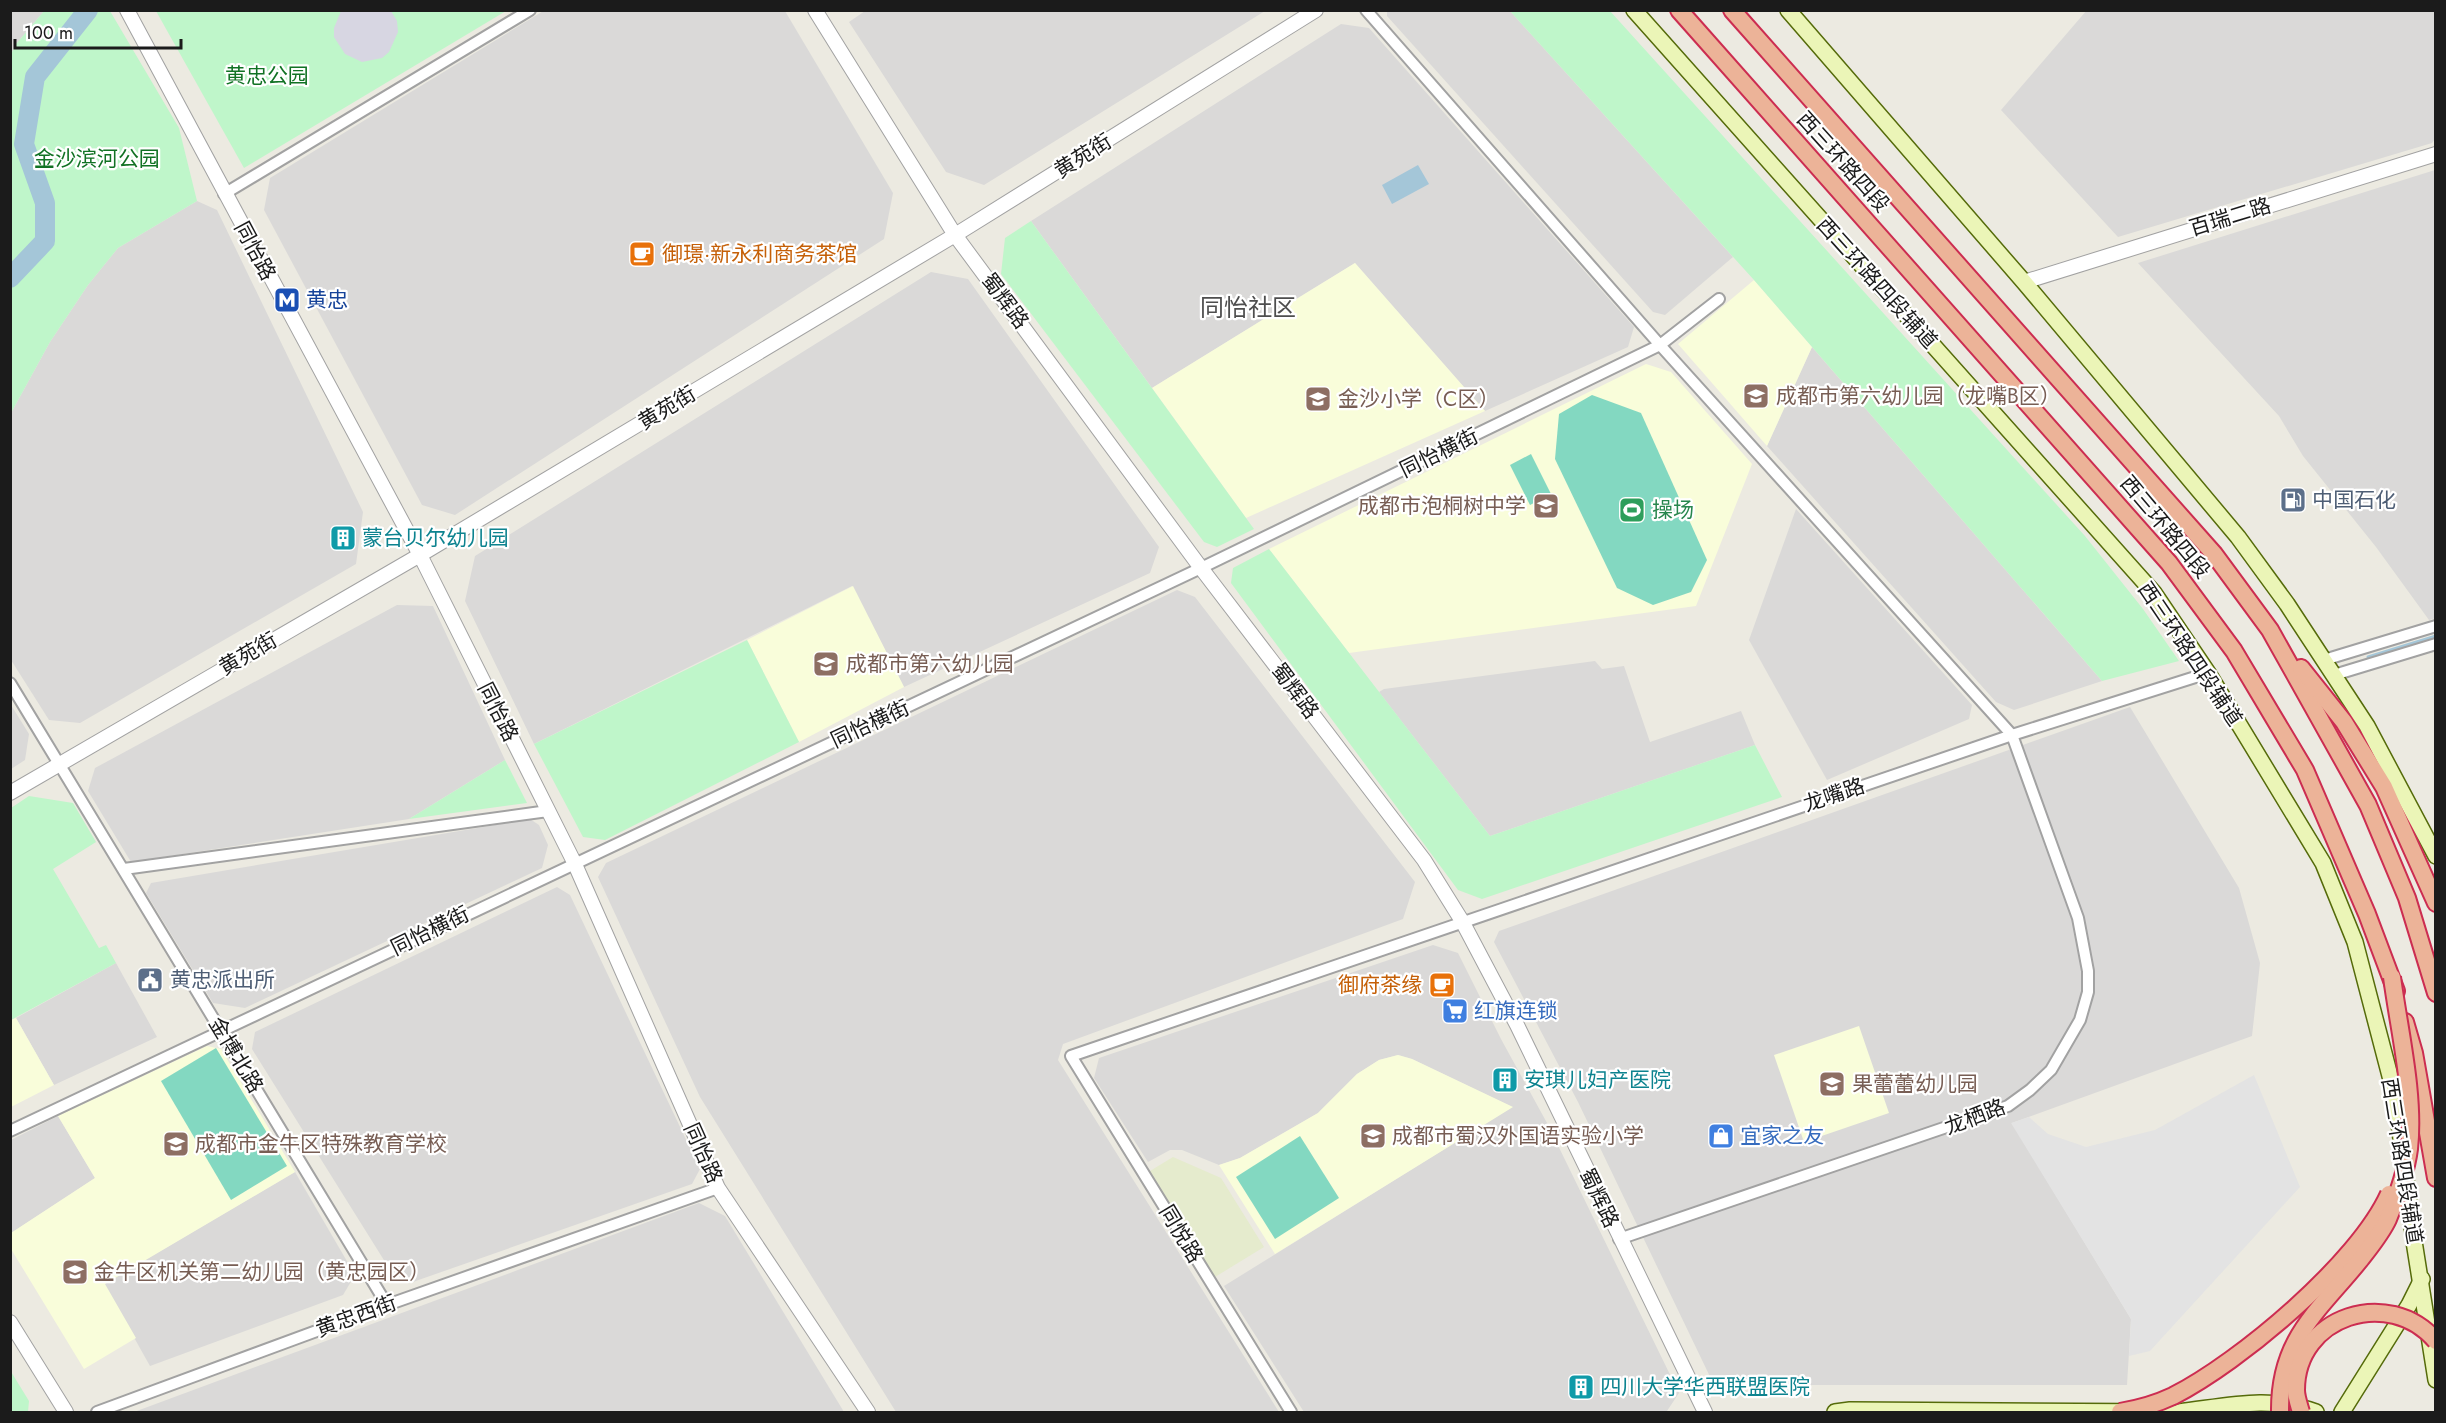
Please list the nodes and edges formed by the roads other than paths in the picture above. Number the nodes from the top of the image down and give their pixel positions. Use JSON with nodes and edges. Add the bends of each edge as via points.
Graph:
{"nodes":[{"id":1,"x":127,"y":10,"type":"edge"},
{"id":2,"x":530,"y":10,"type":"edge"},
{"id":3,"x":815,"y":10,"type":"edge"},
{"id":4,"x":1316,"y":10,"type":"edge"},
{"id":5,"x":1366,"y":10,"type":"edge"},
{"id":6,"x":1634,"y":10,"type":"edge"},
{"id":7,"x":1679,"y":10,"type":"edge"},
{"id":8,"x":1732,"y":10,"type":"edge"},
{"id":9,"x":1788,"y":10,"type":"edge"},
{"id":10,"x":2436,"y":154,"type":"edge"},
{"id":11,"x":224,"y":194,"type":"junction"},
{"id":12,"x":955,"y":235,"type":"junction"},
{"id":13,"x":2024,"y":282,"type":"junction"},
{"id":14,"x":1719,"y":299,"type":"dead end"},
{"id":15,"x":1660,"y":345,"type":"junction"},
{"id":16,"x":420,"y":555,"type":"junction"},
{"id":17,"x":1202,"y":568,"type":"junction"},
{"id":18,"x":2436,"y":626,"type":"edge"},
{"id":19,"x":2270,"y":630,"type":"junction"},
{"id":20,"x":2436,"y":644,"type":"edge"},
{"id":21,"x":2324,"y":660,"type":"junction"},
{"id":22,"x":2208,"y":673,"type":"junction"},
{"id":23,"x":2334,"y":675,"type":"junction"},
{"id":24,"x":10,"y":683,"type":"edge"},
{"id":25,"x":2012,"y":735,"type":"junction"},
{"id":26,"x":59,"y":763,"type":"junction"},
{"id":27,"x":10,"y":793,"type":"edge"},
{"id":28,"x":548,"y":811,"type":"junction"},
{"id":29,"x":2436,"y":856,"type":"edge"},
{"id":30,"x":574,"y":862,"type":"junction"},
{"id":31,"x":124,"y":869,"type":"junction"},
{"id":32,"x":2433,"y":897,"type":"edge"},
{"id":33,"x":1462,"y":921,"type":"junction"},
{"id":34,"x":2392,"y":977,"type":"junction"},
{"id":35,"x":2436,"y":993,"type":"edge"},
{"id":36,"x":222,"y":1031,"type":"junction"},
{"id":37,"x":1071,"y":1056,"type":"joint"},
{"id":38,"x":10,"y":1131,"type":"edge"},
{"id":39,"x":2409,"y":1149,"type":"junction"},
{"id":40,"x":2436,"y":1178,"type":"edge"},
{"id":41,"x":718,"y":1188,"type":"junction"},
{"id":42,"x":1619,"y":1239,"type":"junction"},
{"id":43,"x":2422,"y":1279,"type":"junction"},
{"id":44,"x":387,"y":1305,"type":"junction"},
{"id":45,"x":10,"y":1322,"type":"edge"},
{"id":46,"x":2436,"y":1341,"type":"edge"},
{"id":47,"x":2436,"y":1380,"type":"edge"},
{"id":48,"x":66,"y":1413,"type":"edge"},
{"id":49,"x":97,"y":1413,"type":"edge"},
{"id":50,"x":868,"y":1413,"type":"edge"},
{"id":51,"x":1291,"y":1413,"type":"edge"},
{"id":52,"x":1705,"y":1413,"type":"edge"},
{"id":53,"x":1835,"y":1413,"type":"edge"},
{"id":54,"x":2120,"y":1413,"type":"edge"},
{"id":55,"x":2171,"y":1413,"type":"edge"},
{"id":56,"x":2179,"y":1413,"type":"edge"},
{"id":57,"x":2280,"y":1413,"type":"edge"},
{"id":58,"x":2301,"y":1413,"type":"edge"},
{"id":59,"x":2316,"y":1413,"type":"edge"},
{"id":60,"x":2342,"y":1413,"type":"edge"}],
"edges":[{"from":1,"to":11,"type":"street","name":"同怡路"},
{"from":2,"to":11,"type":"street"},
{"from":3,"to":12,"type":"street","name":"蜀辉路"},
{"from":4,"to":12,"type":"street","name":"黄苑街"},
{"from":5,"to":15,"type":"street"},
{"from":6,"to":22,"type":"main road","name":"西三环路四段辅道","via":[[2154,593]]},
{"from":7,"to":34,"type":"highway","name":"西三环路四段","via":[[2169,563],[2194,596],[2234,651],[2305,770]]},
{"from":8,"to":19,"type":"highway","name":"西三环路四段","via":[[2214,554]]},
{"from":9,"to":13,"type":"main road"},
{"from":10,"to":13,"type":"street","name":"百瑞二路"},
{"from":11,"to":16,"type":"street","name":"同怡路"},
{"from":12,"to":16,"type":"street","name":"黄苑街"},
{"from":12,"to":17,"type":"street","name":"蜀辉路"},
{"from":13,"to":21,"type":"main road","via":[[2238,537]]},
{"from":14,"to":15,"type":"street","name":"同怡横街"},
{"from":15,"to":17,"type":"street","name":"同怡横街"},
{"from":15,"to":25,"type":"street"},
{"from":16,"to":26,"type":"street","name":"黄苑街"},
{"from":16,"to":28,"type":"street","name":"同怡路"},
{"from":17,"to":30,"type":"street","name":"同怡横街"},
{"from":17,"to":33,"type":"street","name":"蜀辉路","via":[[1424,860]]},
{"from":18,"to":21,"type":"street"},
{"from":19,"to":32,"type":"highway","via":[[2349,731],[2384,787]]},
{"from":19,"to":35,"type":"highway","name":"西三环路四段","via":[[2368,805],[2400,880]]},
{"from":20,"to":23,"type":"street"},
{"from":21,"to":23,"type":"main road"},
{"from":22,"to":25,"type":"street","name":"龙嘴路"},
{"from":22,"to":43,"type":"main road","name":"西三环路四段辅道","via":[[2323,863],[2355,942],[2396,1099],[2412,1235]]},
{"from":23,"to":29,"type":"main road","via":[[2367,726]]},
{"from":24,"to":26,"type":"street","name":"金博北路"},
{"from":25,"to":33,"type":"street","name":"龙嘴路"},
{"from":25,"to":42,"type":"street","name":"龙栖路","via":[[2078,918],[2088,971],[2088,992],[2080,1020],[2050,1070],[2030,1090],[1999,1111]]},
{"from":26,"to":27,"type":"street","name":"黄苑街"},
{"from":26,"to":31,"type":"street","name":"金博北路"},
{"from":28,"to":30,"type":"street","name":"同怡路"},
{"from":28,"to":31,"type":"street"},
{"from":30,"to":36,"type":"street","name":"同怡横街"},
{"from":30,"to":41,"type":"street","name":"同怡路"},
{"from":31,"to":36,"type":"street","name":"金博北路"},
{"from":33,"to":37,"type":"street","name":"龙嘴路"},
{"from":33,"to":42,"type":"street","name":"蜀辉路","via":[[1517,1025]]},
{"from":34,"to":39,"type":"highway","bridge":true,"via":[[2409,1113]]},
{"from":34,"to":40,"type":"highway","name":"西三环路四段","bridge":true,"via":[[2414,1053]]},
{"from":36,"to":38,"type":"street","name":"同怡横街"},
{"from":36,"to":44,"type":"street","name":"金博北路"},
{"from":37,"to":51,"type":"street","name":"同悦路"},
{"from":39,"to":54,"type":"highway","bridge":true,"via":[[2384,1203],[2361,1239],[2277,1324],[2173,1396]]},
{"from":39,"to":57,"type":"highway","bridge":true,"via":[[2387,1221],[2303,1326],[2286,1359]]},
{"from":41,"to":44,"type":"street","name":"黄忠西街"},
{"from":41,"to":50,"type":"street","name":"同怡路"},
{"from":42,"to":52,"type":"street","name":"蜀辉路"},
{"from":43,"to":47,"type":"main road","name":"西三环路四段辅道"},
{"from":43,"to":60,"type":"main road"},
{"from":44,"to":49,"type":"street","name":"黄忠西街"},
{"from":45,"to":48,"type":"street"},
{"from":46,"to":58,"type":"highway","bridge":true,"via":[[2421,1326],[2392,1314],[2363,1312],[2334,1322],[2313,1343],[2300,1366],[2296,1390]]},
{"from":53,"to":55,"type":"main road"},
{"from":56,"to":59,"type":"main road","via":[[2261,1402],[2291,1403]]}]}
